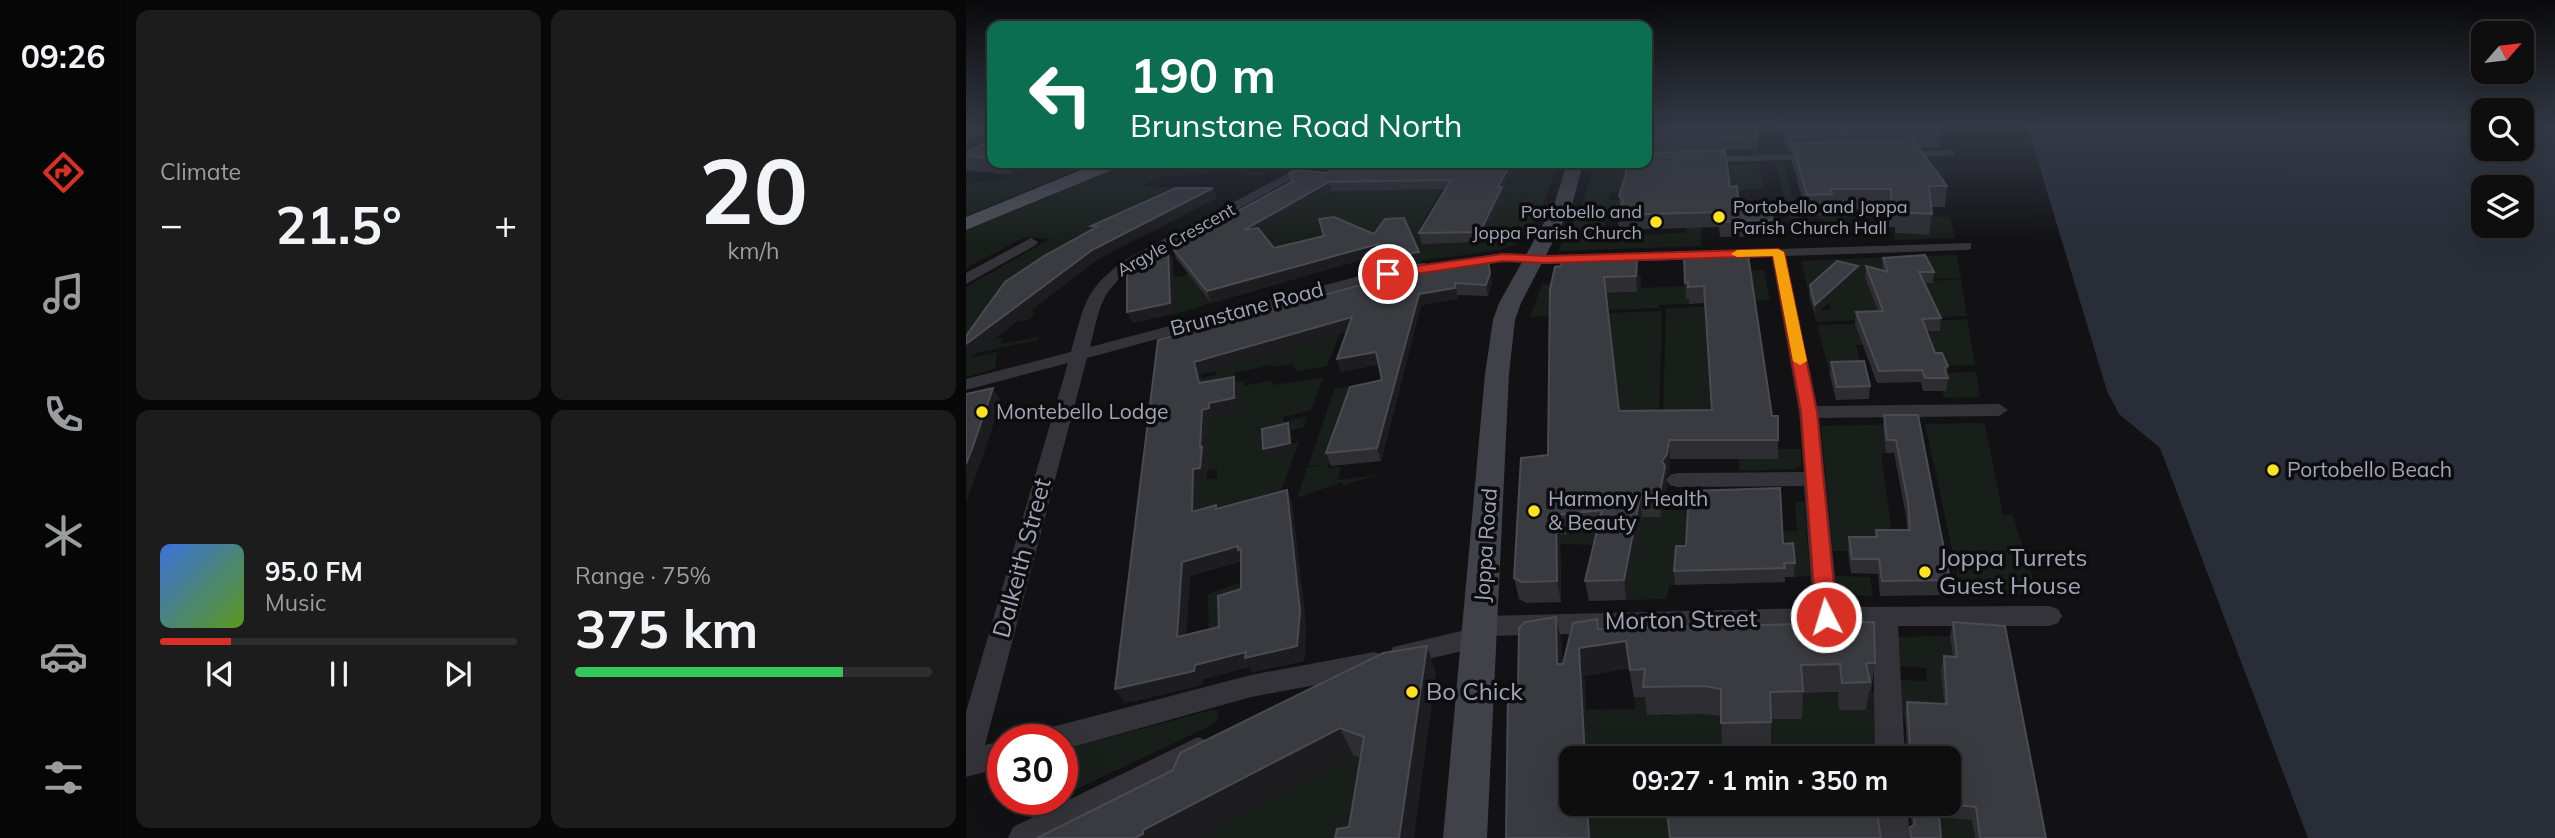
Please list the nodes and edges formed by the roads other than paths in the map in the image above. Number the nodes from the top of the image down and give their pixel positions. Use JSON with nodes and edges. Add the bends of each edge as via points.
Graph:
{"nodes":[{"id":1,"x":1100,"y":168,"type":"edge"},
{"id":2,"x":1305,"y":168,"type":"edge"},
{"id":3,"x":1324,"y":168,"type":"edge"},
{"id":4,"x":1574,"y":168,"type":"edge"},
{"id":5,"x":1332,"y":169,"type":"edge"},
{"id":6,"x":966,"y":224,"type":"edge"},
{"id":7,"x":1031,"y":242,"type":"dead end"},
{"id":8,"x":1961,"y":246,"type":"dead end"},
{"id":9,"x":1778,"y":252,"type":"junction"},
{"id":10,"x":1532,"y":259,"type":"junction"},
{"id":11,"x":966,"y":279,"type":"edge"},
{"id":12,"x":1079,"y":354,"type":"junction"},
{"id":13,"x":966,"y":384,"type":"edge"},
{"id":14,"x":1991,"y":410,"type":"dead end"},
{"id":15,"x":1809,"y":412,"type":"junction"},
{"id":16,"x":1815,"y":479,"type":"junction"},
{"id":17,"x":1677,"y":480,"type":"dead end"},
{"id":18,"x":2040,"y":616,"type":"dead end"},
{"id":19,"x":1826,"y":617,"type":"junction"},
{"id":20,"x":1885,"y":617,"type":"junction"},
{"id":21,"x":1480,"y":632,"type":"junction"},
{"id":22,"x":1374,"y":663,"type":"junction"},
{"id":23,"x":1290,"y":704,"type":"edge"},
{"id":24,"x":1078,"y":733,"type":"edge"},
{"id":25,"x":1217,"y":741,"type":"edge"},
{"id":26,"x":1890,"y":746,"type":"edge"},
{"id":27,"x":987,"y":758,"type":"edge"},
{"id":28,"x":966,"y":764,"type":"edge"},
{"id":29,"x":1893,"y":816,"type":"edge"},
{"id":30,"x":1024,"y":838,"type":"edge"},
{"id":31,"x":1465,"y":838,"type":"edge"},
{"id":32,"x":1894,"y":838,"type":"edge"}],
"edges":[{"from":1,"to":6,"type":"main road"},
{"from":2,"to":12,"type":"street","name":"Argyle Crescent","via":[[1110,278],[1094,300]]},
{"from":3,"to":5,"type":"street"},
{"from":4,"to":10,"type":"main road","via":[[1563,205]]},
{"from":7,"to":11,"type":"street"},
{"from":8,"to":9,"type":"street","name":"Brunstane Road"},
{"from":9,"to":10,"type":"street","name":"Brunstane Road"},
{"from":9,"to":15,"type":"street"},
{"from":10,"to":12,"type":"street","name":"Brunstane Road","via":[[1494,258],[1367,278]]},
{"from":10,"to":21,"type":"main road","name":"Joppa Road","via":[[1503,328]]},
{"from":12,"to":13,"type":"street","name":"Brunstane Road"},
{"from":12,"to":28,"type":"street","name":"Dalkeith Street"},
{"from":14,"to":15,"type":"street"},
{"from":15,"to":16,"type":"street"},
{"from":16,"to":17,"type":"street"},
{"from":16,"to":19,"type":"street"},
{"from":18,"to":20,"type":"street","name":"Morton Street"},
{"from":19,"to":20,"type":"street","name":"Morton Street"},
{"from":19,"to":21,"type":"street","name":"Morton Street"},
{"from":20,"to":26,"type":"street"},
{"from":21,"to":22,"type":"street","name":"Morton Street"},
{"from":21,"to":31,"type":"main road","name":"Joppa Road"},
{"from":22,"to":23,"type":"street","name":"Morton Street"},
{"from":22,"to":24,"type":"street","name":"Morton Street","via":[[1251,686]]},
{"from":25,"to":30,"type":"street"},
{"from":27,"to":28,"type":"street"},
{"from":29,"to":32,"type":"street"}]}
